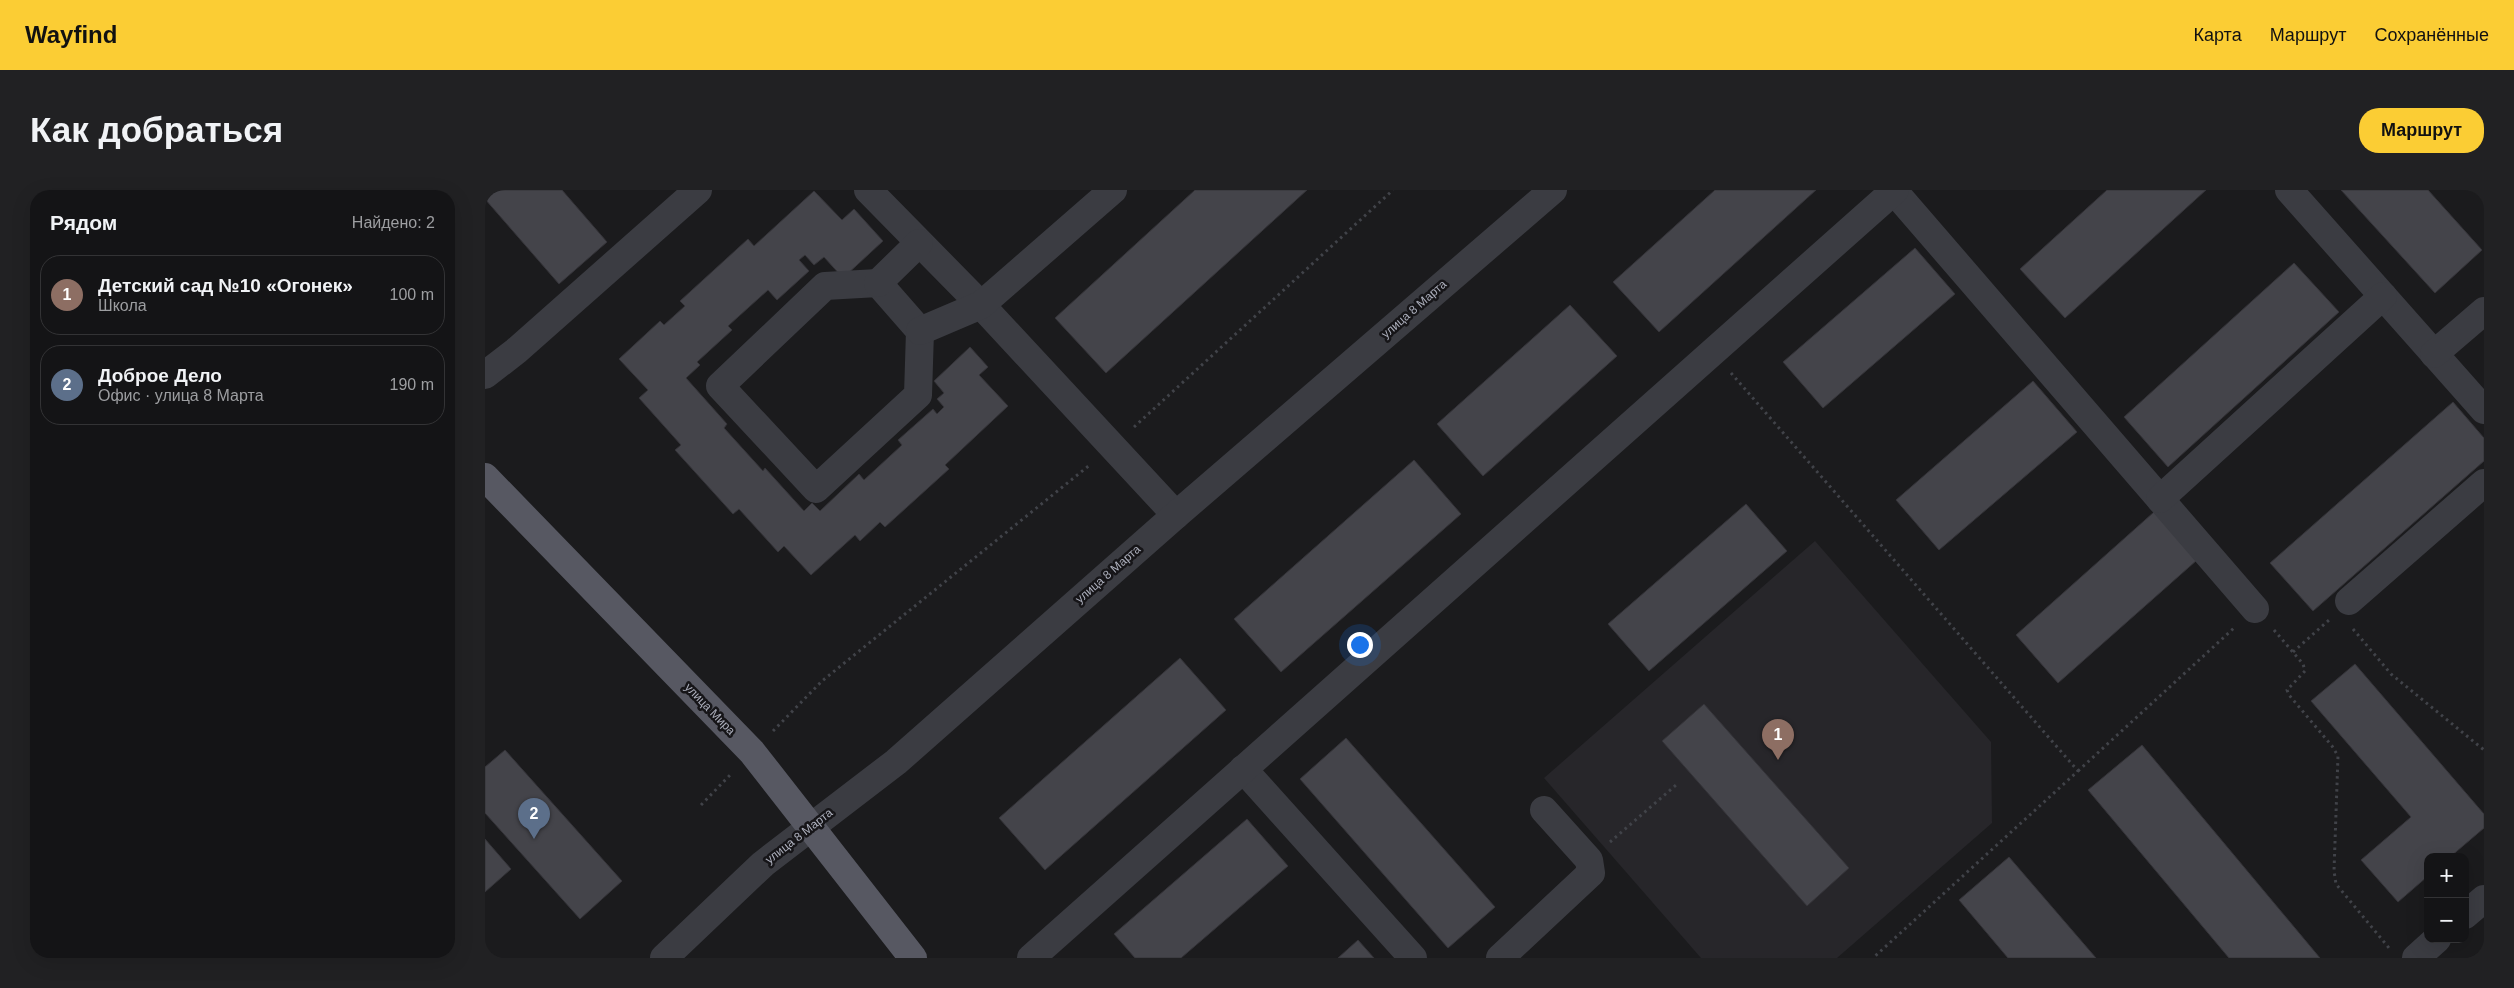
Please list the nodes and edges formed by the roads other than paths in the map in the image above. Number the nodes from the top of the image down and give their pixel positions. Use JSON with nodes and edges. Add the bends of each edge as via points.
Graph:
{"nodes":[{"id":1,"x":698,"y":190,"type":"edge"},
{"id":2,"x":868,"y":190,"type":"edge"},
{"id":3,"x":1113,"y":190,"type":"edge"},
{"id":4,"x":1553,"y":190,"type":"edge"},
{"id":5,"x":1895,"y":190,"type":"edge"},
{"id":6,"x":2289,"y":190,"type":"edge"},
{"id":7,"x":919,"y":243,"type":"junction"},
{"id":8,"x":878,"y":283,"type":"junction"},
{"id":9,"x":2383,"y":296,"type":"junction"},
{"id":10,"x":981,"y":305,"type":"junction"},
{"id":11,"x":2484,"y":311,"type":"edge"},
{"id":12,"x":921,"y":331,"type":"junction"},
{"id":13,"x":2434,"y":354,"type":"junction"},
{"id":14,"x":485,"y":375,"type":"edge"},
{"id":15,"x":2484,"y":410,"type":"edge"},
{"id":16,"x":485,"y":477,"type":"edge"},
{"id":17,"x":2484,"y":482,"type":"edge"},
{"id":18,"x":2160,"y":499,"type":"junction"},
{"id":19,"x":1176,"y":515,"type":"junction"},
{"id":20,"x":2344,"y":606,"type":"road end"},
{"id":21,"x":2255,"y":609,"type":"road end"},
{"id":22,"x":1243,"y":770,"type":"junction"},
{"id":23,"x":1544,"y":810,"type":"dead end"},
{"id":24,"x":811,"y":826,"type":"junction"},
{"id":25,"x":2484,"y":899,"type":"edge"},
{"id":26,"x":2469,"y":912,"type":"edge"},
{"id":27,"x":2428,"y":943,"type":"edge"},
{"id":28,"x":2404,"y":954,"type":"edge"},
{"id":29,"x":664,"y":958,"type":"edge"},
{"id":30,"x":913,"y":958,"type":"edge"},
{"id":31,"x":1031,"y":958,"type":"edge"},
{"id":32,"x":1413,"y":958,"type":"edge"},
{"id":33,"x":1500,"y":958,"type":"edge"}],
"edges":[{"from":1,"to":14,"type":"street"},
{"from":2,"to":7,"type":"street"},
{"from":3,"to":10,"type":"street"},
{"from":4,"to":19,"type":"street","name":"улица 8 Марта"},
{"from":5,"to":18,"type":"street"},
{"from":5,"to":22,"type":"street"},
{"from":6,"to":9,"type":"street"},
{"from":7,"to":8,"type":"street"},
{"from":7,"to":10,"type":"street"},
{"from":8,"to":12,"type":"street"},
{"from":8,"to":12,"type":"street","via":[[825,286],[720,386],[816,489],[918,395]]},
{"from":9,"to":13,"type":"street"},
{"from":9,"to":18,"type":"street"},
{"from":10,"to":12,"type":"street"},
{"from":10,"to":19,"type":"street"},
{"from":11,"to":13,"type":"street"},
{"from":13,"to":15,"type":"street"},
{"from":16,"to":24,"type":"main road","name":"улица Мира","via":[[752,752]]},
{"from":17,"to":20,"type":"street"},
{"from":18,"to":21,"type":"street"},
{"from":19,"to":24,"type":"street","name":"улица 8 Марта","via":[[896,762]]},
{"from":22,"to":31,"type":"street"},
{"from":22,"to":32,"type":"street"},
{"from":23,"to":33,"type":"street","via":[[1589,860],[1591,873]]},
{"from":24,"to":29,"type":"street","name":"улица 8 Марта","via":[[763,864]]},
{"from":24,"to":30,"type":"main road","name":"улица Мира"},
{"from":25,"to":26,"type":"street"},
{"from":27,"to":28,"type":"street"}]}
